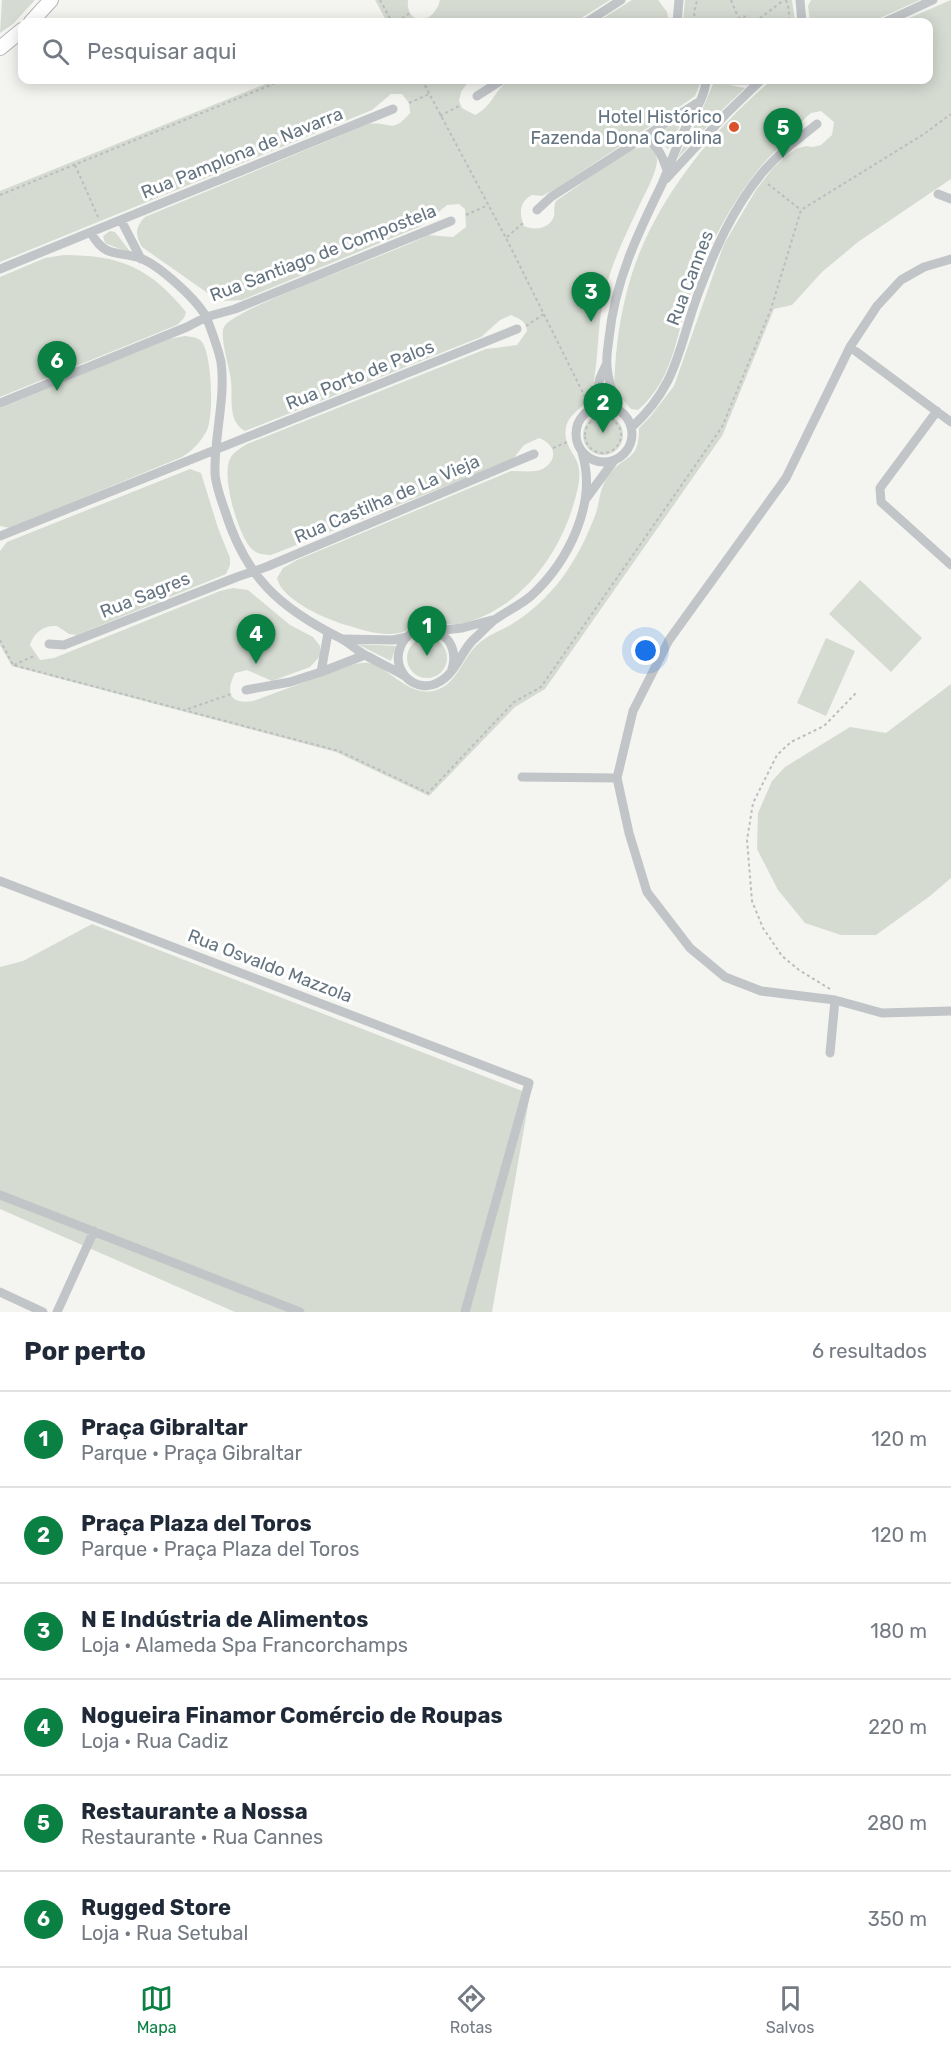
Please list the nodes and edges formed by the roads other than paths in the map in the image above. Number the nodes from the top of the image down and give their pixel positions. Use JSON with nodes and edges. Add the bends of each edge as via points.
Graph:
{"nodes":[{"id":1,"x":51,"y":0,"type":"edge"},
{"id":2,"x":621,"y":0,"type":"edge"},
{"id":3,"x":670,"y":0,"type":"edge"},
{"id":4,"x":679,"y":0,"type":"edge"},
{"id":5,"x":933,"y":0,"type":"edge"},
{"id":6,"x":802,"y":2,"type":"edge"},
{"id":7,"x":35,"y":18,"type":"edge"},
{"id":8,"x":593,"y":18,"type":"edge"},
{"id":9,"x":676,"y":18,"type":"edge"},
{"id":10,"x":677,"y":18,"type":"edge"},
{"id":11,"x":802,"y":18,"type":"edge"},
{"id":12,"x":894,"y":18,"type":"edge"},
{"id":13,"x":18,"y":33,"type":"edge"},
{"id":14,"x":0,"y":48,"type":"edge"},
{"id":15,"x":496,"y":84,"type":"edge"},
{"id":16,"x":706,"y":84,"type":"edge"},
{"id":17,"x":757,"y":84,"type":"edge"},
{"id":18,"x":477,"y":96,"type":"dead end"},
{"id":19,"x":700,"y":101,"type":"junction"},
{"id":20,"x":393,"y":109,"type":"dead end"},
{"id":21,"x":817,"y":124,"type":"dead end"},
{"id":22,"x":641,"y":137,"type":"junction"},
{"id":23,"x":667,"y":170,"type":"junction"},
{"id":24,"x":662,"y":182,"type":"junction"},
{"id":25,"x":938,"y":194,"type":"dead end"},
{"id":26,"x":951,"y":200,"type":"edge"},
{"id":27,"x":537,"y":210,"type":"dead end"},
{"id":28,"x":121,"y":220,"type":"junction"},
{"id":29,"x":451,"y":220,"type":"dead end"},
{"id":30,"x":91,"y":233,"type":"junction"},
{"id":31,"x":141,"y":259,"type":"junction"},
{"id":32,"x":951,"y":259,"type":"edge"},
{"id":33,"x":0,"y":269,"type":"edge"},
{"id":34,"x":206,"y":317,"type":"junction"},
{"id":35,"x":521,"y":328,"type":"road end"},
{"id":36,"x":850,"y":347,"type":"junction"},
{"id":37,"x":606,"y":364,"type":"junction"},
{"id":38,"x":0,"y":403,"type":"edge"},
{"id":39,"x":590,"y":404,"type":"junction"},
{"id":40,"x":618,"y":410,"type":"junction"},
{"id":41,"x":937,"y":411,"type":"junction"},
{"id":42,"x":951,"y":422,"type":"edge"},
{"id":43,"x":632,"y":427,"type":"junction"},
{"id":44,"x":217,"y":451,"type":"junction"},
{"id":45,"x":582,"y":453,"type":"junction"},
{"id":46,"x":534,"y":454,"type":"dead end"},
{"id":47,"x":613,"y":462,"type":"junction"},
{"id":48,"x":585,"y":500,"type":"junction"},
{"id":49,"x":0,"y":536,"type":"edge"},
{"id":50,"x":951,"y":565,"type":"edge"},
{"id":51,"x":253,"y":571,"type":"junction"},
{"id":52,"x":495,"y":620,"type":"junction"},
{"id":53,"x":435,"y":631,"type":"junction"},
{"id":54,"x":328,"y":633,"type":"junction"},
{"id":55,"x":407,"y":637,"type":"junction"},
{"id":56,"x":343,"y":639,"type":"junction"},
{"id":57,"x":49,"y":644,"type":"dead end"},
{"id":58,"x":365,"y":655,"type":"junction"},
{"id":59,"x":452,"y":669,"type":"junction"},
{"id":60,"x":321,"y":672,"type":"junction"},
{"id":61,"x":403,"y":675,"type":"junction"},
{"id":62,"x":246,"y":690,"type":"dead end"},
{"id":63,"x":522,"y":777,"type":"dead end"},
{"id":64,"x":617,"y":778,"type":"junction"},
{"id":65,"x":0,"y":880,"type":"edge"},
{"id":66,"x":836,"y":1000,"type":"junction"},
{"id":67,"x":951,"y":1011,"type":"edge"},
{"id":68,"x":830,"y":1053,"type":"dead end"},
{"id":69,"x":0,"y":1195,"type":"edge"},
{"id":70,"x":94,"y":1231,"type":"junction"},
{"id":71,"x":0,"y":1292,"type":"edge"},
{"id":72,"x":43,"y":1312,"type":"edge"},
{"id":73,"x":57,"y":1312,"type":"edge"},
{"id":74,"x":300,"y":1312,"type":"edge"},
{"id":75,"x":465,"y":1312,"type":"edge"}],
"edges":[{"from":1,"to":7,"type":"street"},
{"from":2,"to":8,"type":"street"},
{"from":3,"to":9,"type":"street"},
{"from":4,"to":10,"type":"street"},
{"from":5,"to":12,"type":"street"},
{"from":6,"to":11,"type":"street"},
{"from":13,"to":14,"type":"street"},
{"from":15,"to":18,"type":"street"},
{"from":16,"to":19,"type":"street"},
{"from":17,"to":24,"type":"street"},
{"from":19,"to":22,"type":"street"},
{"from":19,"to":23,"type":"street"},
{"from":20,"to":28,"type":"street","name":"Rua Pamplona de Navarra"},
{"from":21,"to":43,"type":"street","name":"Rua Cannes","via":[[762,172],[735,214],[713,256],[668,383]]},
{"from":22,"to":23,"type":"street","via":[[656,146]]},
{"from":22,"to":27,"type":"street"},
{"from":23,"to":24,"type":"street"},
{"from":24,"to":37,"type":"street","via":[[626,263],[611,317]]},
{"from":25,"to":26,"type":"street"},
{"from":28,"to":30,"type":"street","name":"Rua Pamplona de Navarra","via":[[101,224]]},
{"from":28,"to":31,"type":"street"},
{"from":29,"to":34,"type":"street","name":"Rua Santiago de Compostela","via":[[235,309]]},
{"from":30,"to":31,"type":"street","via":[[106,251]]},
{"from":30,"to":33,"type":"street","name":"Rua Pamplona de Navarra"},
{"from":31,"to":34,"type":"street","via":[[186,293]]},
{"from":32,"to":36,"type":"street","via":[[902,279],[877,306]]},
{"from":34,"to":38,"type":"street","name":"Rua Santiago de Compostela"},
{"from":34,"to":44,"type":"street","via":[[221,363]]},
{"from":35,"to":44,"type":"street","name":"Rua Porto de Palos"},
{"from":36,"to":41,"type":"street"},
{"from":36,"to":64,"type":"street","via":[[786,478],[669,640],[633,711]]},
{"from":37,"to":39,"type":"street"},
{"from":37,"to":40,"type":"street"},
{"from":39,"to":40,"type":"street"},
{"from":39,"to":45,"type":"street","via":[[578,424],[576,439]]},
{"from":40,"to":43,"type":"street"},
{"from":41,"to":42,"type":"street"},
{"from":41,"to":50,"type":"street","via":[[880,488],[881,502]]},
{"from":43,"to":47,"type":"street","via":[[629,448]]},
{"from":44,"to":49,"type":"street","name":"Rua Porto de Palos"},
{"from":44,"to":51,"type":"street","via":[[215,474],[222,501],[232,534]]},
{"from":45,"to":47,"type":"street","via":[[596,462]]},
{"from":45,"to":48,"type":"street","via":[[586,465]]},
{"from":46,"to":51,"type":"street","name":"Rua Castilha de La Vieja"},
{"from":47,"to":48,"type":"street"},
{"from":48,"to":52,"type":"street","via":[[568,548],[545,582]]},
{"from":51,"to":54,"type":"street","via":[[280,602]]},
{"from":51,"to":57,"type":"street","name":"Rua Sagres","via":[[64,645]]},
{"from":52,"to":53,"type":"street"},
{"from":52,"to":59,"type":"street","via":[[470,643]]},
{"from":53,"to":55,"type":"street","via":[[420,630]]},
{"from":53,"to":59,"type":"street","via":[[452,646]]},
{"from":54,"to":56,"type":"street"},
{"from":54,"to":60,"type":"street"},
{"from":55,"to":56,"type":"street"},
{"from":55,"to":61,"type":"street","via":[[398,659]]},
{"from":56,"to":58,"type":"street"},
{"from":58,"to":60,"type":"street"},
{"from":58,"to":61,"type":"street"},
{"from":59,"to":61,"type":"street","via":[[429,686]]},
{"from":60,"to":62,"type":"street"},
{"from":63,"to":64,"type":"street"},
{"from":64,"to":66,"type":"street","via":[[647,892],[690,948],[725,977],[761,991]]},
{"from":65,"to":75,"type":"street","name":"Rua Osvaldo Mazzola","via":[[529,1083]]},
{"from":66,"to":67,"type":"street","via":[[882,1012]]},
{"from":66,"to":68,"type":"street"},
{"from":69,"to":70,"type":"street"},
{"from":70,"to":73,"type":"street"},
{"from":70,"to":74,"type":"street"},
{"from":71,"to":72,"type":"street"}]}
